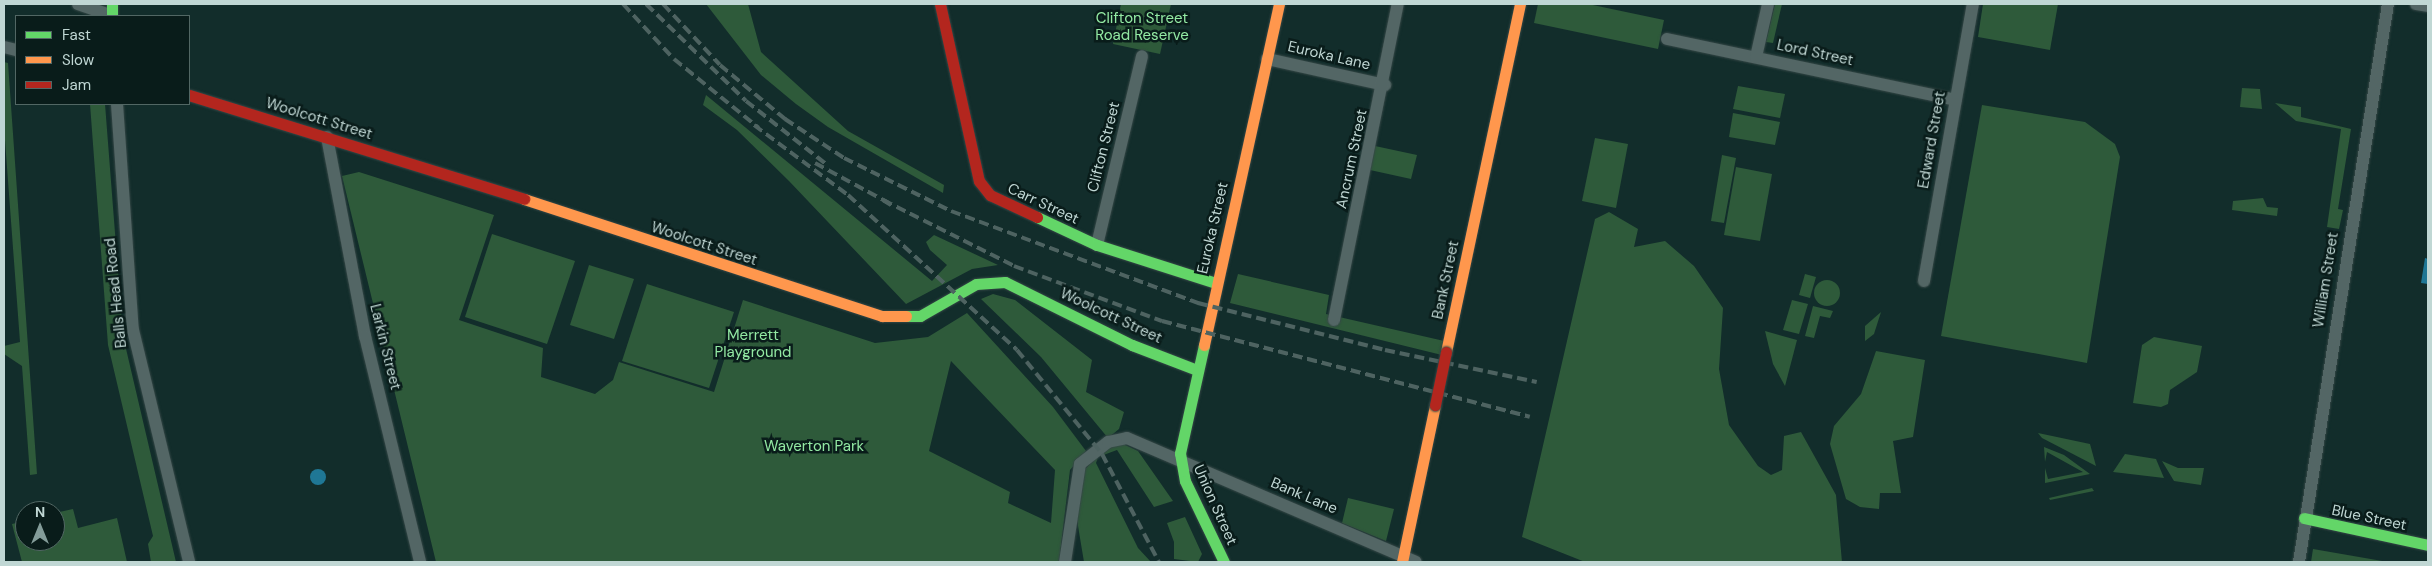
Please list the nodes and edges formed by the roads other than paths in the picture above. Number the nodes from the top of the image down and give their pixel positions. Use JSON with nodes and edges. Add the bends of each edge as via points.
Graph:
{"nodes":[{"id":1,"x":78,"y":4,"type":"edge"},
{"id":2,"x":940,"y":4,"type":"edge"},
{"id":3,"x":1279,"y":4,"type":"edge"},
{"id":4,"x":1398,"y":4,"type":"edge"},
{"id":5,"x":1520,"y":4,"type":"edge"},
{"id":6,"x":1768,"y":4,"type":"edge"},
{"id":7,"x":1973,"y":4,"type":"edge"},
{"id":8,"x":2388,"y":4,"type":"edge"},
{"id":9,"x":2416,"y":4,"type":"edge"},
{"id":10,"x":2428,"y":6,"type":"edge"},
{"id":11,"x":109,"y":15,"type":"edge"},
{"id":12,"x":1667,"y":39,"type":"dead end"},
{"id":13,"x":1142,"y":56,"type":"dead end"},
{"id":14,"x":1756,"y":57,"type":"junction"},
{"id":15,"x":1267,"y":59,"type":"junction"},
{"id":16,"x":1384,"y":85,"type":"junction"},
{"id":17,"x":190,"y":95,"type":"edge"},
{"id":18,"x":1956,"y":100,"type":"junction"},
{"id":19,"x":117,"y":105,"type":"edge"},
{"id":20,"x":327,"y":137,"type":"junction"},
{"id":21,"x":1097,"y":245,"type":"junction"},
{"id":22,"x":1924,"y":281,"type":"dead end"},
{"id":23,"x":1216,"y":283,"type":"junction"},
{"id":24,"x":1334,"y":320,"type":"dead end"},
{"id":25,"x":1197,"y":370,"type":"junction"},
{"id":26,"x":1180,"y":460,"type":"junction"},
{"id":27,"x":2304,"y":518,"type":"junction"},
{"id":28,"x":2428,"y":545,"type":"edge"},
{"id":29,"x":1402,"y":559,"type":"edge"},
{"id":30,"x":189,"y":562,"type":"edge"},
{"id":31,"x":420,"y":562,"type":"edge"},
{"id":32,"x":1065,"y":562,"type":"edge"},
{"id":33,"x":1224,"y":562,"type":"edge"},
{"id":34,"x":1416,"y":562,"type":"edge"},
{"id":35,"x":2299,"y":562,"type":"edge"}],
"edges":[{"from":1,"to":11,"type":"street"},
{"from":2,"to":21,"type":"street","name":"Carr Street","via":[[979,181],[999,202]]},
{"from":3,"to":15,"type":"street","name":"Euroka Street"},
{"from":4,"to":16,"type":"street","name":"Ancrum Street"},
{"from":5,"to":29,"type":"street","name":"Bank Street","bridge":true},
{"from":6,"to":14,"type":"street"},
{"from":7,"to":18,"type":"street","name":"Edward Street"},
{"from":8,"to":27,"type":"street","name":"William Street"},
{"from":9,"to":10,"type":"street"},
{"from":12,"to":14,"type":"street","name":"Lord Street"},
{"from":13,"to":21,"type":"street","name":"Clifton Street"},
{"from":14,"to":18,"type":"street","name":"Lord Street"},
{"from":15,"to":16,"type":"street","name":"Euroka Lane"},
{"from":15,"to":23,"type":"street","name":"Euroka Street"},
{"from":16,"to":24,"type":"street","name":"Ancrum Street"},
{"from":17,"to":20,"type":"street","name":"Woolcott Street"},
{"from":18,"to":22,"type":"street","name":"Edward Street"},
{"from":19,"to":30,"type":"street","name":"Balls Head Road","via":[[133,330]]},
{"from":20,"to":25,"type":"street","name":"Woolcott Street","via":[[882,316],[920,316],[976,284],[1005,282],[1132,345]]},
{"from":20,"to":31,"type":"street","name":"Larkin Street","via":[[361,319]]},
{"from":21,"to":23,"type":"street","name":"Carr Street"},
{"from":23,"to":25,"type":"street","name":"Euroka Street"},
{"from":25,"to":26,"type":"street","name":"Euroka Street"},
{"from":26,"to":29,"type":"street","name":"Bank Lane"},
{"from":26,"to":32,"type":"street","name":"Bank Lane","via":[[1126,438],[1108,442],[1083,459],[1072,501]]},
{"from":26,"to":33,"type":"street","name":"Union Street"},
{"from":27,"to":28,"type":"street","name":"Blue Street"},
{"from":27,"to":35,"type":"street","name":"William Street"},
{"from":29,"to":34,"type":"street","name":"Bank Lane"}]}
